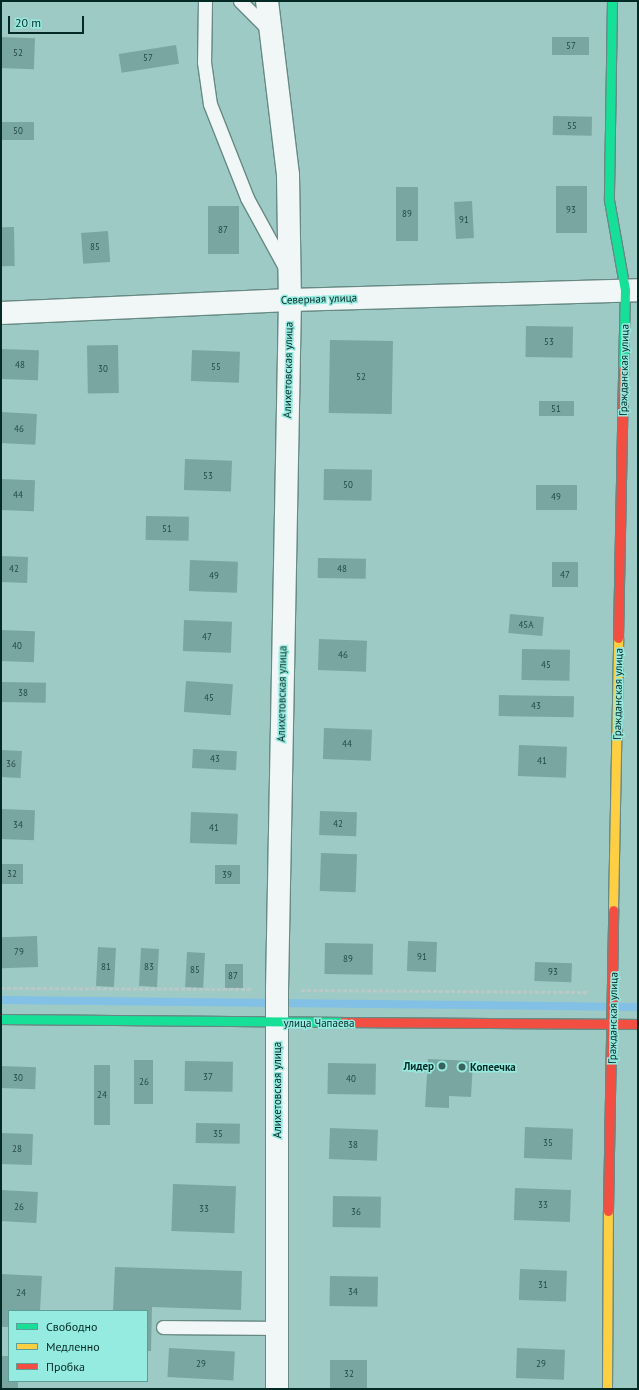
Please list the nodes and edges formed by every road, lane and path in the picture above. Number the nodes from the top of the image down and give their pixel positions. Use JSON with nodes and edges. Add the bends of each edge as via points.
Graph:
{"nodes":[{"id":1,"x":205,"y":1,"type":"edge"},
{"id":2,"x":240,"y":1,"type":"edge"},
{"id":3,"x":267,"y":1,"type":"edge"},
{"id":4,"x":612,"y":1,"type":"edge"},
{"id":5,"x":271,"y":33,"type":"junction"},
{"id":6,"x":289,"y":276,"type":"junction"},
{"id":7,"x":632,"y":290,"type":"edge"},
{"id":8,"x":290,"y":300,"type":"junction"},
{"id":9,"x":1,"y":313,"type":"edge"},
{"id":10,"x":1,"y":988,"type":"edge"},
{"id":11,"x":277,"y":989,"type":"junction"},
{"id":12,"x":613,"y":993,"type":"junction"},
{"id":13,"x":1,"y":1019,"type":"edge"},
{"id":14,"x":277,"y":1023,"type":"junction"},
{"id":15,"x":613,"y":1023,"type":"junction"},
{"id":16,"x":638,"y":1024,"type":"edge"},
{"id":17,"x":163,"y":1327,"type":"dead end"},
{"id":18,"x":277,"y":1328,"type":"junction"},
{"id":19,"x":277,"y":1389,"type":"edge"},
{"id":20,"x":607,"y":1389,"type":"edge"}],
"edges":[{"from":1,"to":6,"type":"lane","via":[[204,62],[210,104],[247,198]]},
{"from":2,"to":5,"type":"lane"},
{"from":3,"to":5,"type":"street","name":"Алихетовская улица"},
{"from":4,"to":7,"type":"street","name":"Гражданская улица","via":[[609,200]]},
{"from":5,"to":6,"type":"street","name":"Алихетовская улица","via":[[288,175]]},
{"from":6,"to":8,"type":"street","name":"Алихетовская улица"},
{"from":7,"to":8,"type":"street","name":"Северная улица"},
{"from":7,"to":12,"type":"street","name":"Гражданская улица"},
{"from":8,"to":9,"type":"street","name":"Северная улица"},
{"from":8,"to":11,"type":"street","name":"Алихетовская улица"},
{"from":10,"to":11,"type":"path"},
{"from":11,"to":12,"type":"path"},
{"from":11,"to":14,"type":"street","name":"Алихетовская улица"},
{"from":12,"to":15,"type":"street","name":"Гражданская улица"},
{"from":13,"to":14,"type":"street","name":"улица Чапаева"},
{"from":14,"to":15,"type":"street","name":"улица Чапаева"},
{"from":14,"to":18,"type":"street","name":"Алихетовская улица"},
{"from":15,"to":16,"type":"street","name":"улица Чапаева"},
{"from":15,"to":20,"type":"street","name":"Гражданская улица","via":[[608,1172]]},
{"from":17,"to":18,"type":"lane"},
{"from":18,"to":19,"type":"street","name":"Алихетовская улица"}]}
